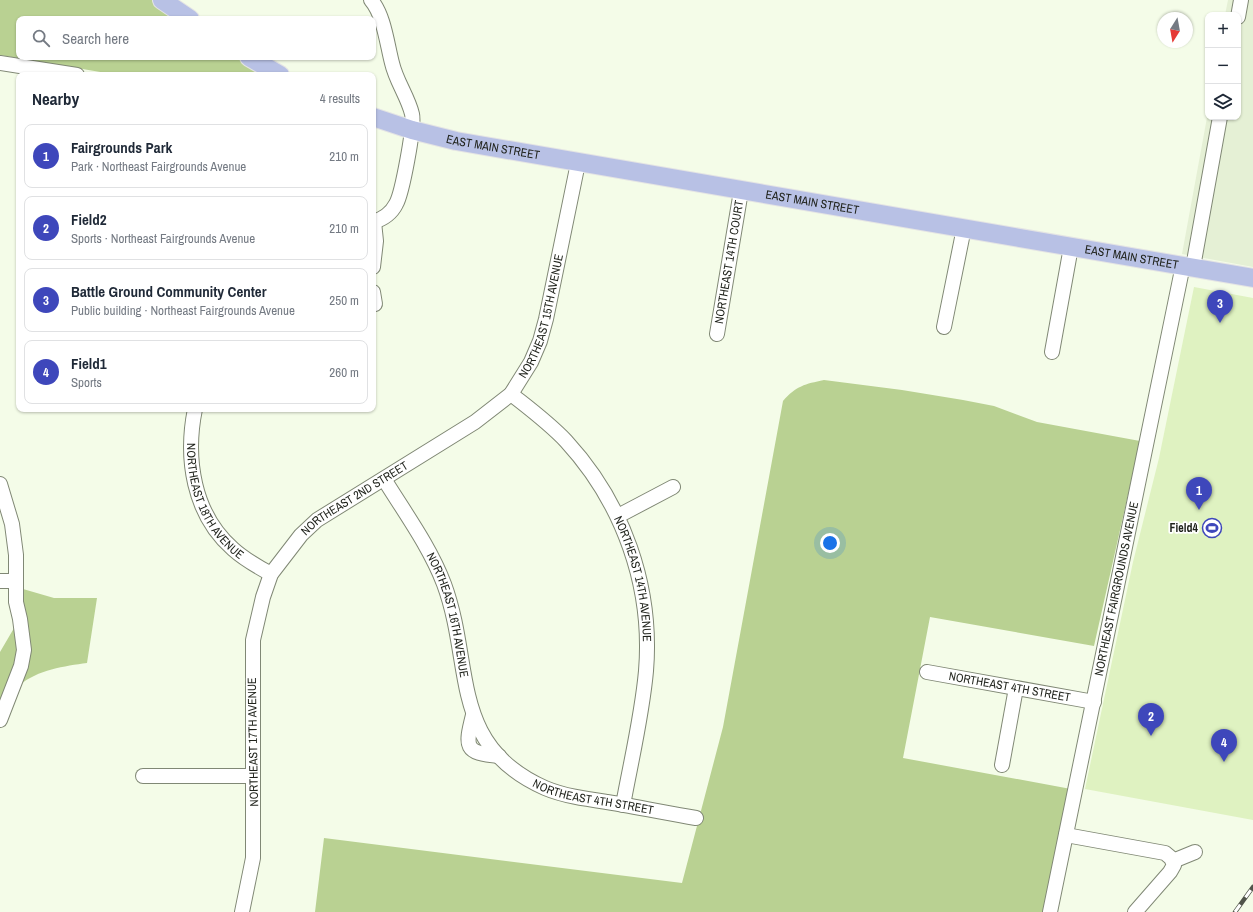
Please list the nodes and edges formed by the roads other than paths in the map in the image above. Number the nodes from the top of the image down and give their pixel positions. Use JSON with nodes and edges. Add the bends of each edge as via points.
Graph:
{"nodes":[{"id":1,"x":162,"y":0,"type":"edge"},
{"id":2,"x":371,"y":0,"type":"edge"},
{"id":3,"x":1241,"y":0,"type":"edge"},
{"id":4,"x":1239,"y":12,"type":"edge"},
{"id":5,"x":186,"y":16,"type":"edge"},
{"id":6,"x":254,"y":60,"type":"edge"},
{"id":7,"x":0,"y":63,"type":"edge"},
{"id":8,"x":40,"y":72,"type":"edge"},
{"id":9,"x":275,"y":72,"type":"edge"},
{"id":10,"x":376,"y":118,"type":"edge"},
{"id":11,"x":1219,"y":120,"type":"edge"},
{"id":12,"x":412,"y":130,"type":"junction"},
{"id":13,"x":578,"y":163,"type":"junction"},
{"id":14,"x":741,"y":190,"type":"junction"},
{"id":15,"x":376,"y":221,"type":"edge"},
{"id":16,"x":964,"y":228,"type":"junction"},
{"id":17,"x":1072,"y":247,"type":"junction"},
{"id":18,"x":1188,"y":266,"type":"junction"},
{"id":19,"x":1253,"y":278,"type":"edge"},
{"id":20,"x":944,"y":327,"type":"dead end"},
{"id":21,"x":717,"y":334,"type":"dead end"},
{"id":22,"x":1052,"y":352,"type":"dead end"},
{"id":23,"x":511,"y":394,"type":"junction"},
{"id":24,"x":194,"y":412,"type":"edge"},
{"id":25,"x":452,"y":437,"type":"joint"},
{"id":26,"x":384,"y":479,"type":"junction"},
{"id":27,"x":0,"y":484,"type":"edge"},
{"id":28,"x":673,"y":487,"type":"dead end"},
{"id":29,"x":618,"y":516,"type":"junction"},
{"id":30,"x":271,"y":574,"type":"junction"},
{"id":31,"x":0,"y":581,"type":"edge"},
{"id":32,"x":15,"y":582,"type":"junction"},
{"id":33,"x":927,"y":672,"type":"dead end"},
{"id":34,"x":1016,"y":688,"type":"junction"},
{"id":35,"x":1094,"y":702,"type":"junction"},
{"id":36,"x":0,"y":720,"type":"edge"},
{"id":37,"x":499,"y":756,"type":"joint"},
{"id":38,"x":1002,"y":765,"type":"dead end"},
{"id":39,"x":143,"y":776,"type":"dead end"},
{"id":40,"x":253,"y":776,"type":"junction"},
{"id":41,"x":623,"y":805,"type":"junction"},
{"id":42,"x":696,"y":818,"type":"dead end"},
{"id":43,"x":1066,"y":835,"type":"junction"},
{"id":44,"x":1195,"y":852,"type":"dead end"},
{"id":45,"x":1173,"y":861,"type":"junction"},
{"id":46,"x":242,"y":912,"type":"edge"},
{"id":47,"x":1050,"y":912,"type":"edge"},
{"id":48,"x":1135,"y":912,"type":"edge"}],
"edges":[{"from":1,"to":5,"type":"main road"},
{"from":2,"to":12,"type":"street","via":[[381,21],[393,68],[412,115]]},
{"from":3,"to":4,"type":"street"},
{"from":6,"to":9,"type":"main road"},
{"from":7,"to":8,"type":"street"},
{"from":10,"to":12,"type":"main road","name":"EAST MAIN STREET"},
{"from":11,"to":18,"type":"street","name":"NORTHEAST FAIRGROUNDS AVENUE"},
{"from":12,"to":13,"type":"main road","name":"EAST MAIN STREET","via":[[456,141]]},
{"from":12,"to":15,"type":"street","via":[[397,202],[385,217]]},
{"from":13,"to":14,"type":"main road","name":"EAST MAIN STREET"},
{"from":13,"to":23,"type":"street","name":"NORTHEAST 15TH AVENUE","via":[[540,341],[531,362]]},
{"from":14,"to":16,"type":"main road","name":"EAST MAIN STREET"},
{"from":14,"to":21,"type":"street","name":"NORTHEAST 14TH COURT"},
{"from":16,"to":17,"type":"main road","name":"EAST MAIN STREET"},
{"from":16,"to":20,"type":"street"},
{"from":17,"to":18,"type":"main road","name":"EAST MAIN STREET"},
{"from":17,"to":22,"type":"street"},
{"from":18,"to":19,"type":"main road","name":"EAST MAIN STREET"},
{"from":18,"to":35,"type":"street","name":"NORTHEAST FAIRGROUNDS AVENUE"},
{"from":23,"to":25,"type":"street","name":"NORTHEAST 15TH AVENUE"},
{"from":23,"to":29,"type":"street","name":"NORTHEAST 14TH AVENUE","via":[[565,440],[594,476]]},
{"from":24,"to":30,"type":"street","name":"NORTHEAST 18TH AVENUE","via":[[190,454],[194,477],[205,510],[217,530],[234,550]]},
{"from":25,"to":26,"type":"street","name":"NORTHEAST 2ND STREET"},
{"from":26,"to":30,"type":"street","name":"NORTHEAST 2ND STREET","via":[[317,520],[301,534]]},
{"from":26,"to":37,"type":"street","name":"NORTHEAST 16TH AVENUE","via":[[427,548],[444,584],[457,630],[467,696],[473,715],[480,731]]},
{"from":27,"to":32,"type":"street","via":[[12,524],[16,555]]},
{"from":28,"to":29,"type":"street"},
{"from":29,"to":41,"type":"street","name":"NORTHEAST 14TH AVENUE","via":[[636,565],[643,596],[646,630],[644,684]]},
{"from":30,"to":40,"type":"street","name":"NORTHEAST 17TH AVENUE","via":[[253,640]]},
{"from":31,"to":32,"type":"street"},
{"from":32,"to":36,"type":"street","via":[[24,650],[21,666]]},
{"from":33,"to":34,"type":"street","name":"NORTHEAST 4TH STREET"},
{"from":34,"to":35,"type":"street","name":"NORTHEAST 4TH STREET"},
{"from":34,"to":38,"type":"street"},
{"from":35,"to":43,"type":"street","name":"NORTHEAST FAIRGROUNDS AVENUE"},
{"from":37,"to":41,"type":"street","name":"NORTHEAST 4TH STREET","via":[[521,774],[546,788],[570,796]]},
{"from":39,"to":40,"type":"street"},
{"from":40,"to":46,"type":"street","name":"NORTHEAST 17TH AVENUE","via":[[253,858]]},
{"from":41,"to":42,"type":"street","name":"NORTHEAST 4TH STREET"},
{"from":43,"to":45,"type":"street","via":[[1165,853]]},
{"from":43,"to":47,"type":"street","name":"NORTHEAST FAIRGROUNDS AVENUE"},
{"from":44,"to":45,"type":"street"},
{"from":45,"to":48,"type":"street","via":[[1174,865],[1170,872]]}]}
